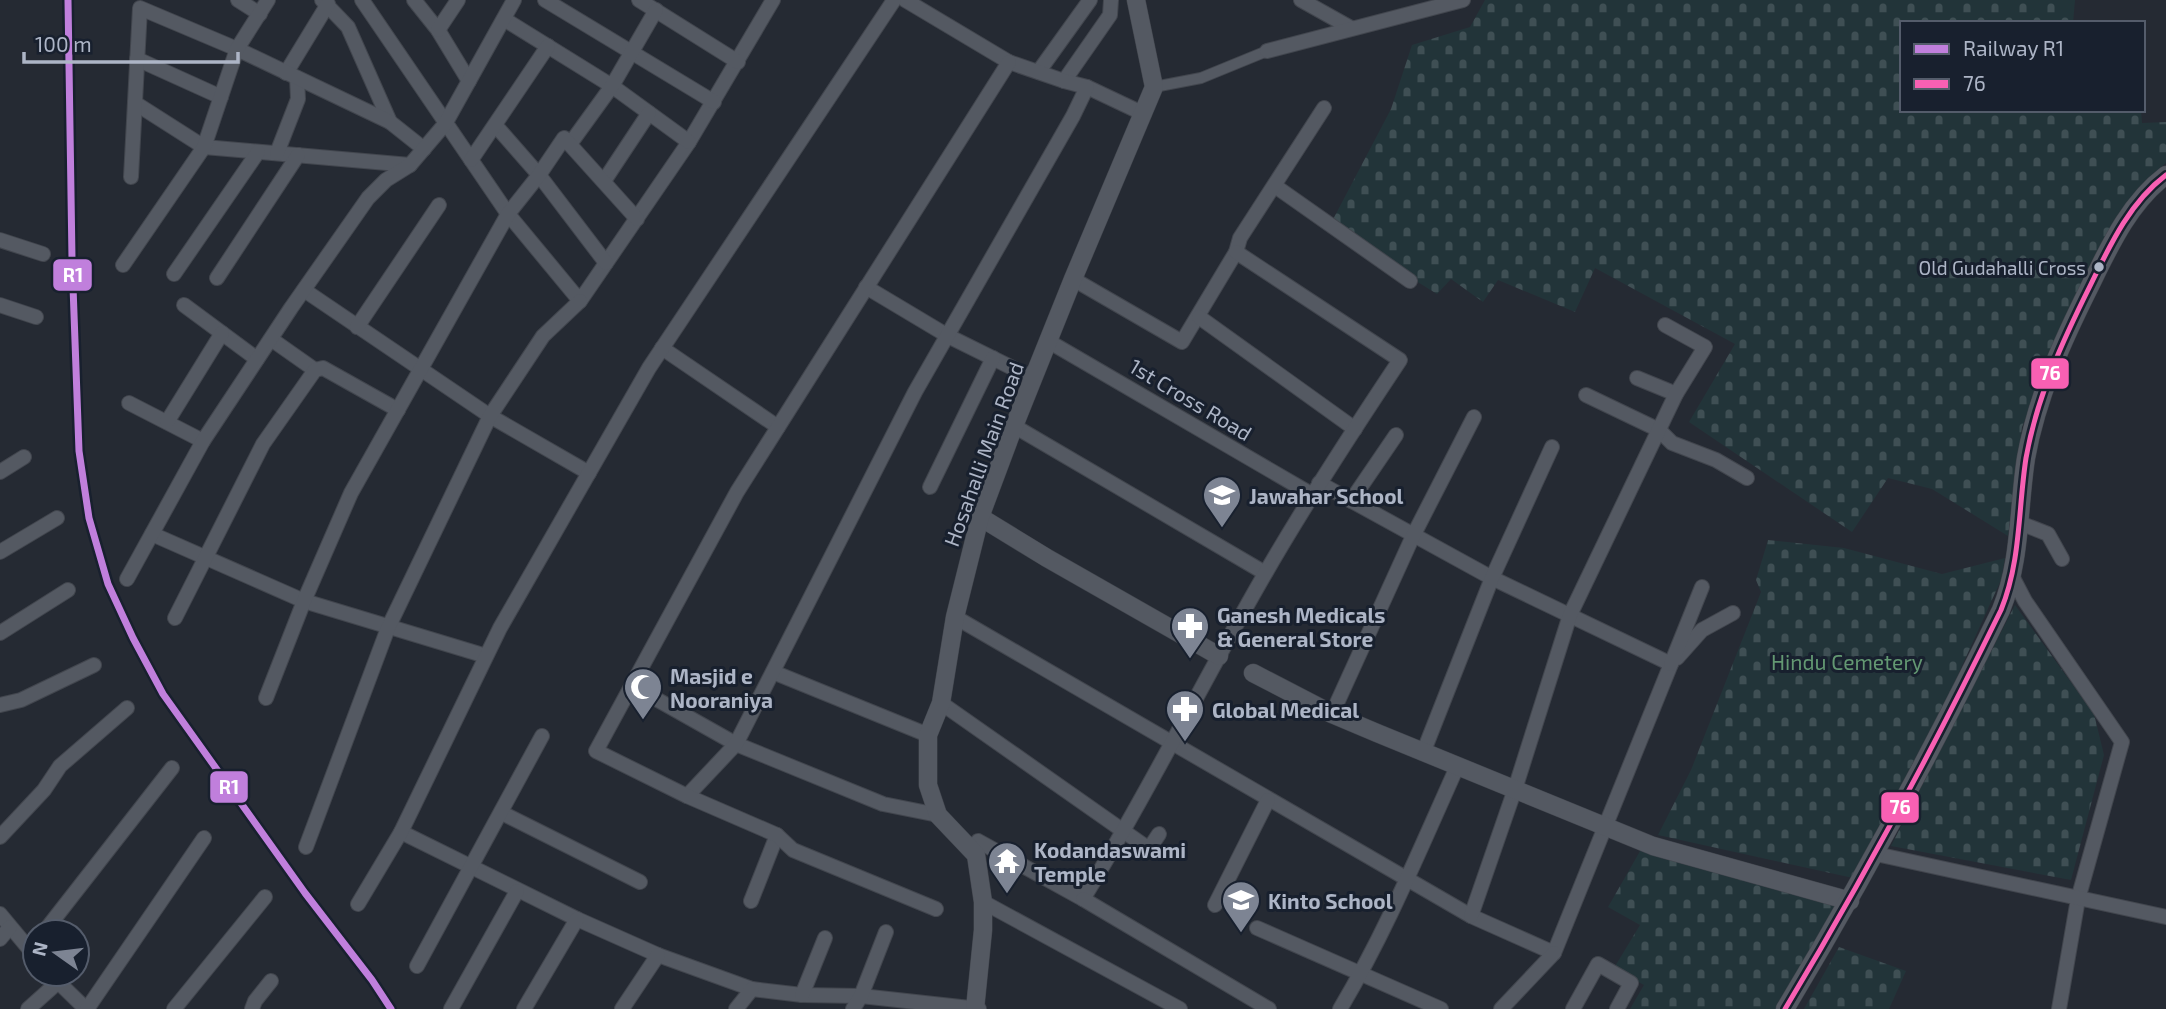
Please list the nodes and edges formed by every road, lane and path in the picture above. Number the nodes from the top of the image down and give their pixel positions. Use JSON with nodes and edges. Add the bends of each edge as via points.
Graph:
{"nodes":[{"id":1,"x":238,"y":0,"type":"edge"},
{"id":2,"x":268,"y":0,"type":"edge"},
{"id":3,"x":362,"y":0,"type":"edge"},
{"id":4,"x":414,"y":0,"type":"edge"},
{"id":5,"x":458,"y":0,"type":"edge"},
{"id":6,"x":514,"y":0,"type":"edge"},
{"id":7,"x":545,"y":0,"type":"edge"},
{"id":8,"x":639,"y":0,"type":"edge"},
{"id":9,"x":773,"y":0,"type":"edge"},
{"id":10,"x":894,"y":0,"type":"edge"},
{"id":11,"x":905,"y":0,"type":"edge"},
{"id":12,"x":1090,"y":0,"type":"edge"},
{"id":13,"x":1111,"y":0,"type":"edge"},
{"id":14,"x":1136,"y":0,"type":"edge"},
{"id":15,"x":1301,"y":0,"type":"edge"},
{"id":16,"x":1418,"y":0,"type":"edge"},
{"id":17,"x":1462,"y":0,"type":"edge"},
{"id":18,"x":325,"y":2,"type":"edge"},
{"id":19,"x":656,"y":10,"type":"junction"},
{"id":20,"x":260,"y":13,"type":"junction"},
{"id":21,"x":1410,"y":15,"type":"junction"},
{"id":22,"x":504,"y":19,"type":"junction"},
{"id":23,"x":1351,"y":27,"type":"junction"},
{"id":24,"x":438,"y":30,"type":"junction"},
{"id":25,"x":548,"y":46,"type":"junction"},
{"id":26,"x":237,"y":50,"type":"junction"},
{"id":27,"x":1267,"y":51,"type":"joint"},
{"id":28,"x":632,"y":52,"type":"junction"},
{"id":29,"x":137,"y":59,"type":"junction"},
{"id":30,"x":738,"y":62,"type":"junction"},
{"id":31,"x":1009,"y":62,"type":"junction"},
{"id":32,"x":1039,"y":71,"type":"junction"},
{"id":33,"x":292,"y":75,"type":"junction"},
{"id":34,"x":469,"y":81,"type":"junction"},
{"id":35,"x":1064,"y":82,"type":"junction"},
{"id":36,"x":612,"y":86,"type":"junction"},
{"id":37,"x":1087,"y":86,"type":"junction"},
{"id":38,"x":1154,"y":87,"type":"junction"},
{"id":39,"x":221,"y":97,"type":"junction"},
{"id":40,"x":713,"y":102,"type":"junction"},
{"id":41,"x":135,"y":103,"type":"junction"},
{"id":42,"x":1324,"y":108,"type":"dead end"},
{"id":43,"x":649,"y":113,"type":"junction"},
{"id":44,"x":1144,"y":114,"type":"junction"},
{"id":45,"x":390,"y":122,"type":"junction"},
{"id":46,"x":445,"y":124,"type":"junction"},
{"id":47,"x":496,"y":126,"type":"junction"},
{"id":48,"x":689,"y":142,"type":"junction"},
{"id":49,"x":570,"y":144,"type":"junction"},
{"id":50,"x":204,"y":147,"type":"junction"},
{"id":51,"x":424,"y":149,"type":"junction"},
{"id":52,"x":258,"y":152,"type":"junction"},
{"id":53,"x":277,"y":153,"type":"junction"},
{"id":54,"x":298,"y":155,"type":"junction"},
{"id":55,"x":471,"y":160,"type":"junction"},
{"id":56,"x":410,"y":165,"type":"junction"},
{"id":57,"x":539,"y":175,"type":"junction"},
{"id":58,"x":2166,"y":175,"type":"edge"},
{"id":59,"x":131,"y":177,"type":"dead end"},
{"id":60,"x":604,"y":181,"type":"junction"},
{"id":61,"x":1275,"y":186,"type":"junction"},
{"id":62,"x":439,"y":205,"type":"dead end"},
{"id":63,"x":508,"y":214,"type":"junction"},
{"id":64,"x":637,"y":219,"type":"junction"},
{"id":65,"x":0,"y":240,"type":"edge"},
{"id":66,"x":1236,"y":253,"type":"junction"},
{"id":67,"x":43,"y":254,"type":"dead end"},
{"id":68,"x":606,"y":263,"type":"junction"},
{"id":69,"x":123,"y":265,"type":"dead end"},
{"id":70,"x":174,"y":275,"type":"dead end"},
{"id":71,"x":217,"y":278,"type":"dead end"},
{"id":72,"x":1073,"y":279,"type":"junction"},
{"id":73,"x":1410,"y":281,"type":"dead end"},
{"id":74,"x":866,"y":287,"type":"junction"},
{"id":75,"x":304,"y":290,"type":"junction"},
{"id":76,"x":580,"y":302,"type":"junction"},
{"id":77,"x":184,"y":304,"type":"dead end"},
{"id":78,"x":0,"y":305,"type":"edge"},
{"id":79,"x":36,"y":317,"type":"dead end"},
{"id":80,"x":1199,"y":317,"type":"junction"},
{"id":81,"x":1665,"y":325,"type":"dead end"},
{"id":82,"x":357,"y":327,"type":"junction"},
{"id":83,"x":222,"y":333,"type":"junction"},
{"id":84,"x":948,"y":336,"type":"junction"},
{"id":85,"x":271,"y":339,"type":"junction"},
{"id":86,"x":1048,"y":341,"type":"junction"},
{"id":87,"x":663,"y":348,"type":"junction"},
{"id":88,"x":993,"y":358,"type":"junction"},
{"id":89,"x":257,"y":359,"type":"junction"},
{"id":90,"x":315,"y":370,"type":"junction"},
{"id":91,"x":420,"y":370,"type":"junction"},
{"id":92,"x":1033,"y":378,"type":"junction"},
{"id":93,"x":1637,"y":378,"type":"dead end"},
{"id":94,"x":1676,"y":394,"type":"junction"},
{"id":95,"x":1586,"y":395,"type":"dead end"},
{"id":96,"x":129,"y":402,"type":"dead end"},
{"id":97,"x":398,"y":411,"type":"junction"},
{"id":98,"x":490,"y":416,"type":"junction"},
{"id":99,"x":1474,"y":417,"type":"dead end"},
{"id":100,"x":167,"y":422,"type":"junction"},
{"id":101,"x":1014,"y":426,"type":"junction"},
{"id":102,"x":778,"y":427,"type":"junction"},
{"id":103,"x":1355,"y":429,"type":"junction"},
{"id":104,"x":1659,"y":430,"type":"junction"},
{"id":105,"x":1396,"y":435,"type":"dead end"},
{"id":106,"x":203,"y":441,"type":"junction"},
{"id":107,"x":1552,"y":447,"type":"dead end"},
{"id":108,"x":24,"y":457,"type":"dead end"},
{"id":109,"x":0,"y":472,"type":"edge"},
{"id":110,"x":589,"y":473,"type":"junction"},
{"id":111,"x":1747,"y":478,"type":"dead end"},
{"id":112,"x":930,"y":487,"type":"dead end"},
{"id":113,"x":1315,"y":489,"type":"junction"},
{"id":114,"x":1351,"y":501,"type":"junction"},
{"id":115,"x":980,"y":517,"type":"junction"},
{"id":116,"x":57,"y":518,"type":"dead end"},
{"id":117,"x":2020,"y":523,"type":"junction"},
{"id":118,"x":152,"y":534,"type":"junction"},
{"id":119,"x":1413,"y":536,"type":"junction"},
{"id":120,"x":0,"y":552,"type":"edge"},
{"id":121,"x":205,"y":558,"type":"junction"},
{"id":122,"x":2062,"y":559,"type":"dead end"},
{"id":123,"x":1265,"y":573,"type":"junction"},
{"id":124,"x":1492,"y":578,"type":"junction"},
{"id":125,"x":2013,"y":578,"type":"junction"},
{"id":126,"x":127,"y":579,"type":"dead end"},
{"id":127,"x":1702,"y":587,"type":"dead end"},
{"id":128,"x":68,"y":590,"type":"dead end"},
{"id":129,"x":304,"y":601,"type":"junction"},
{"id":130,"x":1732,"y":613,"type":"dead end"},
{"id":131,"x":1570,"y":615,"type":"junction"},
{"id":132,"x":955,"y":617,"type":"junction"},
{"id":133,"x":175,"y":618,"type":"dead end"},
{"id":134,"x":388,"y":628,"type":"junction"},
{"id":135,"x":0,"y":633,"type":"edge"},
{"id":136,"x":486,"y":656,"type":"junction"},
{"id":137,"x":1219,"y":656,"type":"junction"},
{"id":138,"x":94,"y":664,"type":"dead end"},
{"id":139,"x":1671,"y":664,"type":"junction"},
{"id":140,"x":773,"y":672,"type":"junction"},
{"id":141,"x":1253,"y":673,"type":"dead end"},
{"id":142,"x":633,"y":686,"type":"junction"},
{"id":143,"x":266,"y":698,"type":"dead end"},
{"id":144,"x":941,"y":703,"type":"junction"},
{"id":145,"x":0,"y":705,"type":"edge"},
{"id":146,"x":127,"y":708,"type":"dead end"},
{"id":147,"x":1332,"y":714,"type":"junction"},
{"id":148,"x":928,"y":735,"type":"junction"},
{"id":149,"x":542,"y":736,"type":"dead end"},
{"id":150,"x":1172,"y":743,"type":"junction"},
{"id":151,"x":736,"y":744,"type":"junction"},
{"id":152,"x":1423,"y":753,"type":"junction"},
{"id":153,"x":1457,"y":767,"type":"junction"},
{"id":154,"x":172,"y":768,"type":"dead end"},
{"id":155,"x":1515,"y":789,"type":"junction"},
{"id":156,"x":687,"y":796,"type":"junction"},
{"id":157,"x":1268,"y":800,"type":"junction"},
{"id":158,"x":502,"y":813,"type":"junction"},
{"id":159,"x":938,"y":815,"type":"junction"},
{"id":160,"x":1607,"y":827,"type":"junction"},
{"id":161,"x":1125,"y":831,"type":"junction"},
{"id":162,"x":401,"y":832,"type":"junction"},
{"id":163,"x":1159,"y":834,"type":"dead end"},
{"id":164,"x":777,"y":835,"type":"junction"},
{"id":165,"x":0,"y":837,"type":"edge"},
{"id":166,"x":204,"y":838,"type":"dead end"},
{"id":167,"x":306,"y":847,"type":"dead end"},
{"id":168,"x":1876,"y":854,"type":"junction"},
{"id":169,"x":976,"y":855,"type":"junction"},
{"id":170,"x":470,"y":868,"type":"junction"},
{"id":171,"x":1408,"y":877,"type":"junction"},
{"id":172,"x":640,"y":882,"type":"dead end"},
{"id":173,"x":517,"y":891,"type":"junction"},
{"id":174,"x":265,"y":897,"type":"dead end"},
{"id":175,"x":1083,"y":899,"type":"junction"},
{"id":176,"x":2078,"y":899,"type":"junction"},
{"id":177,"x":751,"y":901,"type":"dead end"},
{"id":178,"x":1850,"y":901,"type":"junction"},
{"id":179,"x":983,"y":902,"type":"junction"},
{"id":180,"x":358,"y":904,"type":"dead end"},
{"id":181,"x":1215,"y":905,"type":"dead end"},
{"id":182,"x":936,"y":909,"type":"dead end"},
{"id":183,"x":0,"y":914,"type":"edge"},
{"id":184,"x":1471,"y":916,"type":"junction"},
{"id":185,"x":2166,"y":917,"type":"edge"},
{"id":186,"x":55,"y":918,"type":"edge"},
{"id":187,"x":577,"y":919,"type":"junction"},
{"id":188,"x":10,"y":927,"type":"junction"},
{"id":189,"x":1257,"y":928,"type":"dead end"},
{"id":190,"x":886,"y":932,"type":"dead end"},
{"id":191,"x":21,"y":938,"type":"edge"},
{"id":192,"x":825,"y":938,"type":"dead end"},
{"id":193,"x":0,"y":939,"type":"edge"},
{"id":194,"x":1554,"y":953,"type":"junction"},
{"id":195,"x":658,"y":955,"type":"junction"},
{"id":196,"x":417,"y":966,"type":"dead end"},
{"id":197,"x":1362,"y":973,"type":"junction"},
{"id":198,"x":271,"y":981,"type":"dead end"},
{"id":199,"x":45,"y":988,"type":"edge"},
{"id":200,"x":64,"y":988,"type":"edge"},
{"id":201,"x":752,"y":989,"type":"junction"},
{"id":202,"x":802,"y":995,"type":"junction"},
{"id":203,"x":861,"y":996,"type":"junction"},
{"id":204,"x":977,"y":1008,"type":"edge"},
{"id":205,"x":27,"y":1009,"type":"edge"},
{"id":206,"x":87,"y":1009,"type":"edge"},
{"id":207,"x":174,"y":1009,"type":"edge"},
{"id":208,"x":252,"y":1009,"type":"edge"},
{"id":209,"x":451,"y":1009,"type":"edge"},
{"id":210,"x":524,"y":1009,"type":"edge"},
{"id":211,"x":622,"y":1009,"type":"edge"},
{"id":212,"x":736,"y":1009,"type":"edge"},
{"id":213,"x":853,"y":1009,"type":"edge"},
{"id":214,"x":1180,"y":1009,"type":"edge"},
{"id":215,"x":1269,"y":1009,"type":"edge"},
{"id":216,"x":1340,"y":1009,"type":"edge"},
{"id":217,"x":1441,"y":1009,"type":"edge"},
{"id":218,"x":1501,"y":1009,"type":"edge"},
{"id":219,"x":1573,"y":1009,"type":"edge"},
{"id":220,"x":1617,"y":1009,"type":"edge"},
{"id":221,"x":1785,"y":1009,"type":"edge"},
{"id":222,"x":2059,"y":1009,"type":"edge"}],
"edges":[{"from":1,"to":20,"type":"street"},
{"from":2,"to":20,"type":"street"},
{"from":3,"to":46,"type":"street"},
{"from":4,"to":24,"type":"street"},
{"from":5,"to":24,"type":"street"},
{"from":6,"to":22,"type":"street"},
{"from":7,"to":28,"type":"street"},
{"from":8,"to":19,"type":"street"},
{"from":9,"to":30,"type":"street"},
{"from":10,"to":87,"type":"street"},
{"from":11,"to":31,"type":"street"},
{"from":12,"to":32,"type":"street"},
{"from":13,"to":35,"type":"street","via":[[1110,15]]},
{"from":14,"to":38,"type":"street"},
{"from":15,"to":23,"type":"street"},
{"from":16,"to":21,"type":"street"},
{"from":17,"to":21,"type":"street"},
{"from":18,"to":33,"type":"street"},
{"from":18,"to":45,"type":"street","via":[[348,27]]},
{"from":19,"to":28,"type":"street"},
{"from":19,"to":30,"type":"street"},
{"from":20,"to":26,"type":"street"},
{"from":21,"to":23,"type":"street"},
{"from":22,"to":25,"type":"street"},
{"from":22,"to":34,"type":"street"},
{"from":23,"to":27,"type":"street"},
{"from":24,"to":34,"type":"street"},
{"from":25,"to":36,"type":"street"},
{"from":25,"to":47,"type":"street"},
{"from":26,"to":29,"type":"street","via":[[140,8]]},
{"from":26,"to":33,"type":"street"},
{"from":26,"to":39,"type":"street"},
{"from":27,"to":38,"type":"street","via":[[1201,78]]},
{"from":28,"to":36,"type":"street"},
{"from":28,"to":40,"type":"street"},
{"from":29,"to":39,"type":"street"},
{"from":29,"to":41,"type":"street"},
{"from":30,"to":40,"type":"street"},
{"from":31,"to":32,"type":"street"},
{"from":31,"to":74,"type":"street"},
{"from":32,"to":35,"type":"street"},
{"from":33,"to":45,"type":"street"},
{"from":33,"to":53,"type":"street","via":[[298,99]]},
{"from":34,"to":46,"type":"street"},
{"from":35,"to":37,"type":"street"},
{"from":36,"to":43,"type":"street"},
{"from":36,"to":49,"type":"street"},
{"from":37,"to":44,"type":"street"},
{"from":37,"to":84,"type":"street"},
{"from":38,"to":44,"type":"street","name":"Hosahalli Main Road"},
{"from":39,"to":50,"type":"street"},
{"from":40,"to":48,"type":"street"},
{"from":41,"to":50,"type":"street"},
{"from":41,"to":59,"type":"street"},
{"from":42,"to":61,"type":"street"},
{"from":43,"to":48,"type":"street"},
{"from":43,"to":60,"type":"street"},
{"from":44,"to":72,"type":"street","name":"Hosahalli Main Road"},
{"from":45,"to":51,"type":"street"},
{"from":46,"to":51,"type":"street"},
{"from":46,"to":55,"type":"street"},
{"from":47,"to":55,"type":"street"},
{"from":47,"to":57,"type":"street"},
{"from":48,"to":64,"type":"street"},
{"from":49,"to":57,"type":"street","via":[[564,138]]},
{"from":49,"to":60,"type":"street"},
{"from":50,"to":52,"type":"street"},
{"from":50,"to":69,"type":"street"},
{"from":51,"to":56,"type":"street"},
{"from":52,"to":53,"type":"street"},
{"from":52,"to":70,"type":"street"},
{"from":53,"to":54,"type":"street"},
{"from":54,"to":56,"type":"street"},
{"from":54,"to":71,"type":"street"},
{"from":55,"to":63,"type":"street"},
{"from":56,"to":75,"type":"street","via":[[368,198]]},
{"from":57,"to":63,"type":"street"},
{"from":57,"to":68,"type":"street"},
{"from":58,"to":117,"type":"street","via":[[2137,205],[2112,242],[2054,363],[2026,458]]},
{"from":60,"to":64,"type":"street"},
{"from":61,"to":66,"type":"street","via":[[1240,237]]},
{"from":61,"to":73,"type":"street"},
{"from":62,"to":82,"type":"street"},
{"from":63,"to":76,"type":"street"},
{"from":63,"to":91,"type":"street"},
{"from":64,"to":68,"type":"street"},
{"from":65,"to":67,"type":"street"},
{"from":66,"to":80,"type":"street"},
{"from":66,"to":103,"type":"street","via":[[1401,360]]},
{"from":68,"to":76,"type":"street"},
{"from":72,"to":80,"type":"street","via":[[1182,342]]},
{"from":72,"to":86,"type":"street","name":"Hosahalli Main Road"},
{"from":74,"to":84,"type":"street"},
{"from":74,"to":102,"type":"street"},
{"from":75,"to":82,"type":"street"},
{"from":75,"to":85,"type":"street"},
{"from":76,"to":98,"type":"street","via":[[543,336]]},
{"from":77,"to":83,"type":"street"},
{"from":78,"to":79,"type":"street"},
{"from":80,"to":103,"type":"street"},
{"from":81,"to":94,"type":"street","via":[[1705,347]]},
{"from":82,"to":91,"type":"street"},
{"from":83,"to":89,"type":"street"},
{"from":83,"to":100,"type":"street"},
{"from":84,"to":88,"type":"street"},
{"from":84,"to":140,"type":"street"},
{"from":85,"to":89,"type":"street"},
{"from":85,"to":90,"type":"street"},
{"from":86,"to":92,"type":"street","name":"Hosahalli Main Road"},
{"from":86,"to":113,"type":"street","name":"1st Cross Road"},
{"from":87,"to":102,"type":"street"},
{"from":87,"to":110,"type":"street"},
{"from":88,"to":92,"type":"street"},
{"from":88,"to":112,"type":"street"},
{"from":89,"to":106,"type":"street"},
{"from":90,"to":97,"type":"street","via":[[323,368]]},
{"from":90,"to":121,"type":"street","via":[[263,444]]},
{"from":91,"to":97,"type":"street"},
{"from":91,"to":98,"type":"street"},
{"from":92,"to":101,"type":"street","name":"Hosahalli Main Road"},
{"from":93,"to":94,"type":"street"},
{"from":94,"to":104,"type":"street"},
{"from":95,"to":104,"type":"street"},
{"from":96,"to":100,"type":"street"},
{"from":97,"to":129,"type":"street","via":[[351,493]]},
{"from":98,"to":110,"type":"street"},
{"from":98,"to":134,"type":"street"},
{"from":99,"to":119,"type":"street"},
{"from":100,"to":106,"type":"street"},
{"from":101,"to":115,"type":"street","name":"Hosahalli Main Road"},
{"from":101,"to":123,"type":"street"},
{"from":102,"to":142,"type":"street","via":[[737,492]]},
{"from":103,"to":113,"type":"street"},
{"from":104,"to":111,"type":"street","via":[[1672,443],[1700,452]]},
{"from":104,"to":131,"type":"street"},
{"from":105,"to":114,"type":"street"},
{"from":106,"to":118,"type":"street"},
{"from":107,"to":124,"type":"street"},
{"from":108,"to":109,"type":"street"},
{"from":110,"to":136,"type":"street"},
{"from":113,"to":114,"type":"street","name":"1st Cross Road"},
{"from":113,"to":123,"type":"street"},
{"from":114,"to":119,"type":"street","name":"1st Cross Road"},
{"from":115,"to":132,"type":"street","name":"Hosahalli Main Road"},
{"from":115,"to":137,"type":"street"},
{"from":116,"to":120,"type":"street"},
{"from":117,"to":122,"type":"street","via":[[2048,534]]},
{"from":117,"to":125,"type":"street"},
{"from":118,"to":121,"type":"street"},
{"from":118,"to":126,"type":"street"},
{"from":119,"to":124,"type":"street","name":"1st Cross Road"},
{"from":119,"to":147,"type":"street"},
{"from":121,"to":129,"type":"street"},
{"from":121,"to":133,"type":"street"},
{"from":123,"to":137,"type":"street"},
{"from":124,"to":131,"type":"street","name":"1st Cross Road"},
{"from":124,"to":152,"type":"street"},
{"from":125,"to":168,"type":"street","via":[[1943,728]]},
{"from":125,"to":176,"type":"street","via":[[2122,742]]},
{"from":127,"to":139,"type":"street"},
{"from":128,"to":135,"type":"street"},
{"from":129,"to":134,"type":"street"},
{"from":129,"to":143,"type":"street"},
{"from":130,"to":139,"type":"street","via":[[1702,630]]},
{"from":131,"to":139,"type":"street","name":"1st Cross Road"},
{"from":131,"to":155,"type":"street"},
{"from":132,"to":144,"type":"street","name":"Hosahalli Main Road"},
{"from":132,"to":150,"type":"street"},
{"from":134,"to":136,"type":"street"},
{"from":134,"to":167,"type":"street"},
{"from":136,"to":162,"type":"street"},
{"from":137,"to":150,"type":"street"},
{"from":138,"to":145,"type":"street","via":[[21,700]]},
{"from":139,"to":160,"type":"street"},
{"from":140,"to":148,"type":"street"},
{"from":140,"to":151,"type":"street"},
{"from":141,"to":147,"type":"street"},
{"from":142,"to":151,"type":"street"},
{"from":142,"to":156,"type":"street","via":[[596,751]]},
{"from":144,"to":148,"type":"street","name":"Hosahalli Main Road"},
{"from":144,"to":161,"type":"street"},
{"from":146,"to":165,"type":"street","via":[[60,766]]},
{"from":147,"to":152,"type":"street"},
{"from":148,"to":159,"type":"street","name":"Hosahalli Main Road","via":[[928,785]]},
{"from":149,"to":158,"type":"street"},
{"from":150,"to":157,"type":"street"},
{"from":150,"to":161,"type":"street"},
{"from":151,"to":156,"type":"street"},
{"from":151,"to":159,"type":"street","via":[[883,804]]},
{"from":152,"to":153,"type":"street"},
{"from":153,"to":155,"type":"street"},
{"from":153,"to":171,"type":"street"},
{"from":154,"to":186,"type":"street"},
{"from":155,"to":160,"type":"street"},
{"from":155,"to":184,"type":"street"},
{"from":156,"to":164,"type":"street"},
{"from":157,"to":171,"type":"street"},
{"from":157,"to":181,"type":"street"},
{"from":158,"to":170,"type":"street"},
{"from":158,"to":172,"type":"street"},
{"from":159,"to":169,"type":"street","name":"Hosahalli Main Road"},
{"from":160,"to":178,"type":"street","via":[[1653,846]]},
{"from":160,"to":194,"type":"street"},
{"from":161,"to":163,"type":"street","via":[[1149,849]]},
{"from":161,"to":175,"type":"street"},
{"from":162,"to":170,"type":"street"},
{"from":162,"to":180,"type":"street"},
{"from":164,"to":177,"type":"street"},
{"from":164,"to":182,"type":"street","via":[[793,850]]},
{"from":166,"to":206,"type":"street"},
{"from":168,"to":176,"type":"street"},
{"from":168,"to":178,"type":"street"},
{"from":169,"to":175,"type":"street","via":[[978,841]]},
{"from":169,"to":179,"type":"street"},
{"from":170,"to":173,"type":"street"},
{"from":170,"to":196,"type":"street"},
{"from":171,"to":184,"type":"street"},
{"from":171,"to":197,"type":"street"},
{"from":173,"to":187,"type":"street"},
{"from":173,"to":209,"type":"street"},
{"from":174,"to":207,"type":"street"},
{"from":175,"to":215,"type":"street"},
{"from":176,"to":185,"type":"street"},
{"from":176,"to":222,"type":"street"},
{"from":178,"to":221,"type":"street"},
{"from":179,"to":204,"type":"street"},
{"from":179,"to":214,"type":"street"},
{"from":183,"to":188,"type":"street"},
{"from":184,"to":194,"type":"street"},
{"from":187,"to":195,"type":"street"},
{"from":187,"to":210,"type":"street"},
{"from":188,"to":191,"type":"street"},
{"from":188,"to":193,"type":"street"},
{"from":189,"to":197,"type":"street"},
{"from":190,"to":203,"type":"street"},
{"from":192,"to":202,"type":"street"},
{"from":194,"to":218,"type":"street"},
{"from":195,"to":201,"type":"street"},
{"from":195,"to":211,"type":"street"},
{"from":197,"to":216,"type":"street"},
{"from":197,"to":217,"type":"street"},
{"from":198,"to":208,"type":"street"},
{"from":199,"to":205,"type":"street"},
{"from":200,"to":206,"type":"street"},
{"from":201,"to":202,"type":"street"},
{"from":201,"to":212,"type":"street"},
{"from":202,"to":203,"type":"street"},
{"from":203,"to":204,"type":"street"},
{"from":203,"to":213,"type":"street"},
{"from":219,"to":220,"type":"street","via":[[1598,964],[1631,983]]}]}
